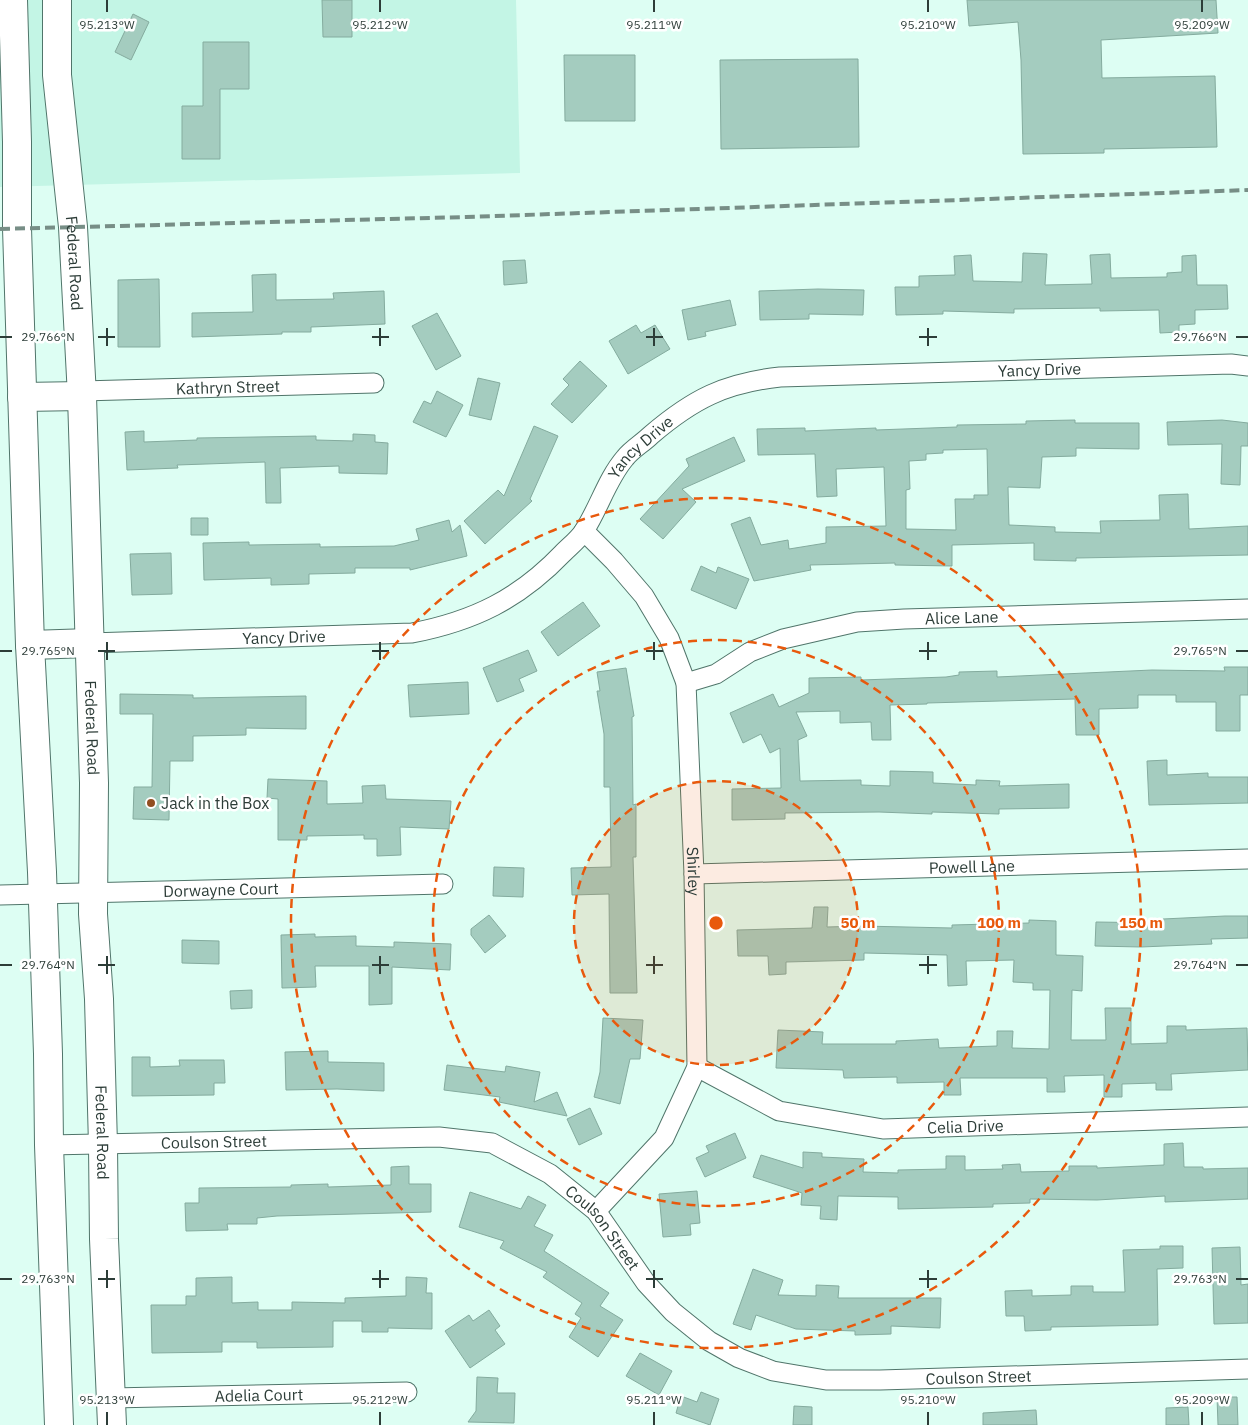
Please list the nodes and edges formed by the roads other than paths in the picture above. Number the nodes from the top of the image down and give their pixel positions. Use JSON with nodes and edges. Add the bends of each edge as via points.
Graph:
{"nodes":[{"id":1,"x":13,"y":0,"type":"edge"},
{"id":2,"x":57,"y":0,"type":"edge"},
{"id":3,"x":1248,"y":366,"type":"edge"},
{"id":4,"x":374,"y":383,"type":"dead end"},
{"id":5,"x":82,"y":393,"type":"junction"},
{"id":6,"x":22,"y":397,"type":"junction"},
{"id":7,"x":584,"y":531,"type":"junction"},
{"id":8,"x":1248,"y":609,"type":"edge"},
{"id":9,"x":90,"y":643,"type":"junction"},
{"id":10,"x":30,"y":645,"type":"junction"},
{"id":11,"x":686,"y":683,"type":"junction"},
{"id":12,"x":1248,"y":859,"type":"edge"},
{"id":13,"x":694,"y":874,"type":"junction"},
{"id":14,"x":443,"y":884,"type":"dead end"},
{"id":15,"x":93,"y":892,"type":"junction"},
{"id":16,"x":42,"y":894,"type":"junction"},
{"id":17,"x":0,"y":895,"type":"edge"},
{"id":18,"x":697,"y":1067,"type":"junction"},
{"id":19,"x":1248,"y":1117,"type":"edge"},
{"id":20,"x":49,"y":1145,"type":"junction"},
{"id":21,"x":103,"y":1145,"type":"junction"},
{"id":22,"x":596,"y":1211,"type":"junction"},
{"id":23,"x":1248,"y":1369,"type":"edge"},
{"id":24,"x":407,"y":1392,"type":"dead end"},
{"id":25,"x":111,"y":1398,"type":"junction"},
{"id":26,"x":60,"y":1425,"type":"edge"},
{"id":27,"x":112,"y":1425,"type":"edge"}],
"edges":[{"from":1,"to":6,"type":"main road"},
{"from":2,"to":5,"type":"main road","name":"Federal Road","via":[[57,75],[73,227]]},
{"from":3,"to":7,"type":"street","name":"Yancy Drive","via":[[1143,366],[751,380],[698,400],[625,457],[602,493]]},
{"from":4,"to":5,"type":"street","name":"Kathryn Street"},
{"from":5,"to":6,"type":"main road"},
{"from":5,"to":9,"type":"main road","name":"Federal Road"},
{"from":6,"to":10,"type":"main road"},
{"from":7,"to":9,"type":"street","name":"Yancy Drive","via":[[544,573],[524,588],[482,612],[436,628],[412,633]]},
{"from":7,"to":11,"type":"street","name":"Shirley","via":[[644,596],[668,638]]},
{"from":8,"to":11,"type":"street","name":"Alice Lane","via":[[857,622],[783,639],[750,652],[716,674]]},
{"from":9,"to":10,"type":"main road"},
{"from":9,"to":15,"type":"main road","name":"Federal Road"},
{"from":10,"to":16,"type":"main road"},
{"from":11,"to":13,"type":"street","name":"Shirley"},
{"from":12,"to":13,"type":"street","name":"Powell Lane"},
{"from":13,"to":18,"type":"street","name":"Shirley"},
{"from":14,"to":15,"type":"street","name":"Dorwayne Court"},
{"from":15,"to":16,"type":"street","name":"Dorwayne Court"},
{"from":15,"to":21,"type":"main road","name":"Federal Road"},
{"from":16,"to":17,"type":"street","name":"Dorwayne Court"},
{"from":16,"to":20,"type":"main road"},
{"from":18,"to":19,"type":"street","name":"Celia Drive","via":[[780,1112],[883,1129]]},
{"from":18,"to":22,"type":"street","name":"Shirley","via":[[664,1138]]},
{"from":20,"to":21,"type":"street","name":"Coulson Street"},
{"from":20,"to":26,"type":"main road"},
{"from":21,"to":22,"type":"street","name":"Coulson Street","via":[[439,1137],[492,1143],[550,1174]]},
{"from":21,"to":25,"type":"main road","name":"Federal Road"},
{"from":22,"to":23,"type":"street","name":"Coulson Street","via":[[646,1283],[674,1312],[709,1341],[739,1358],[773,1371],[826,1380],[880,1380]]},
{"from":24,"to":25,"type":"street","name":"Adelia Court"},
{"from":25,"to":27,"type":"main road","name":"Federal Road"}]}
